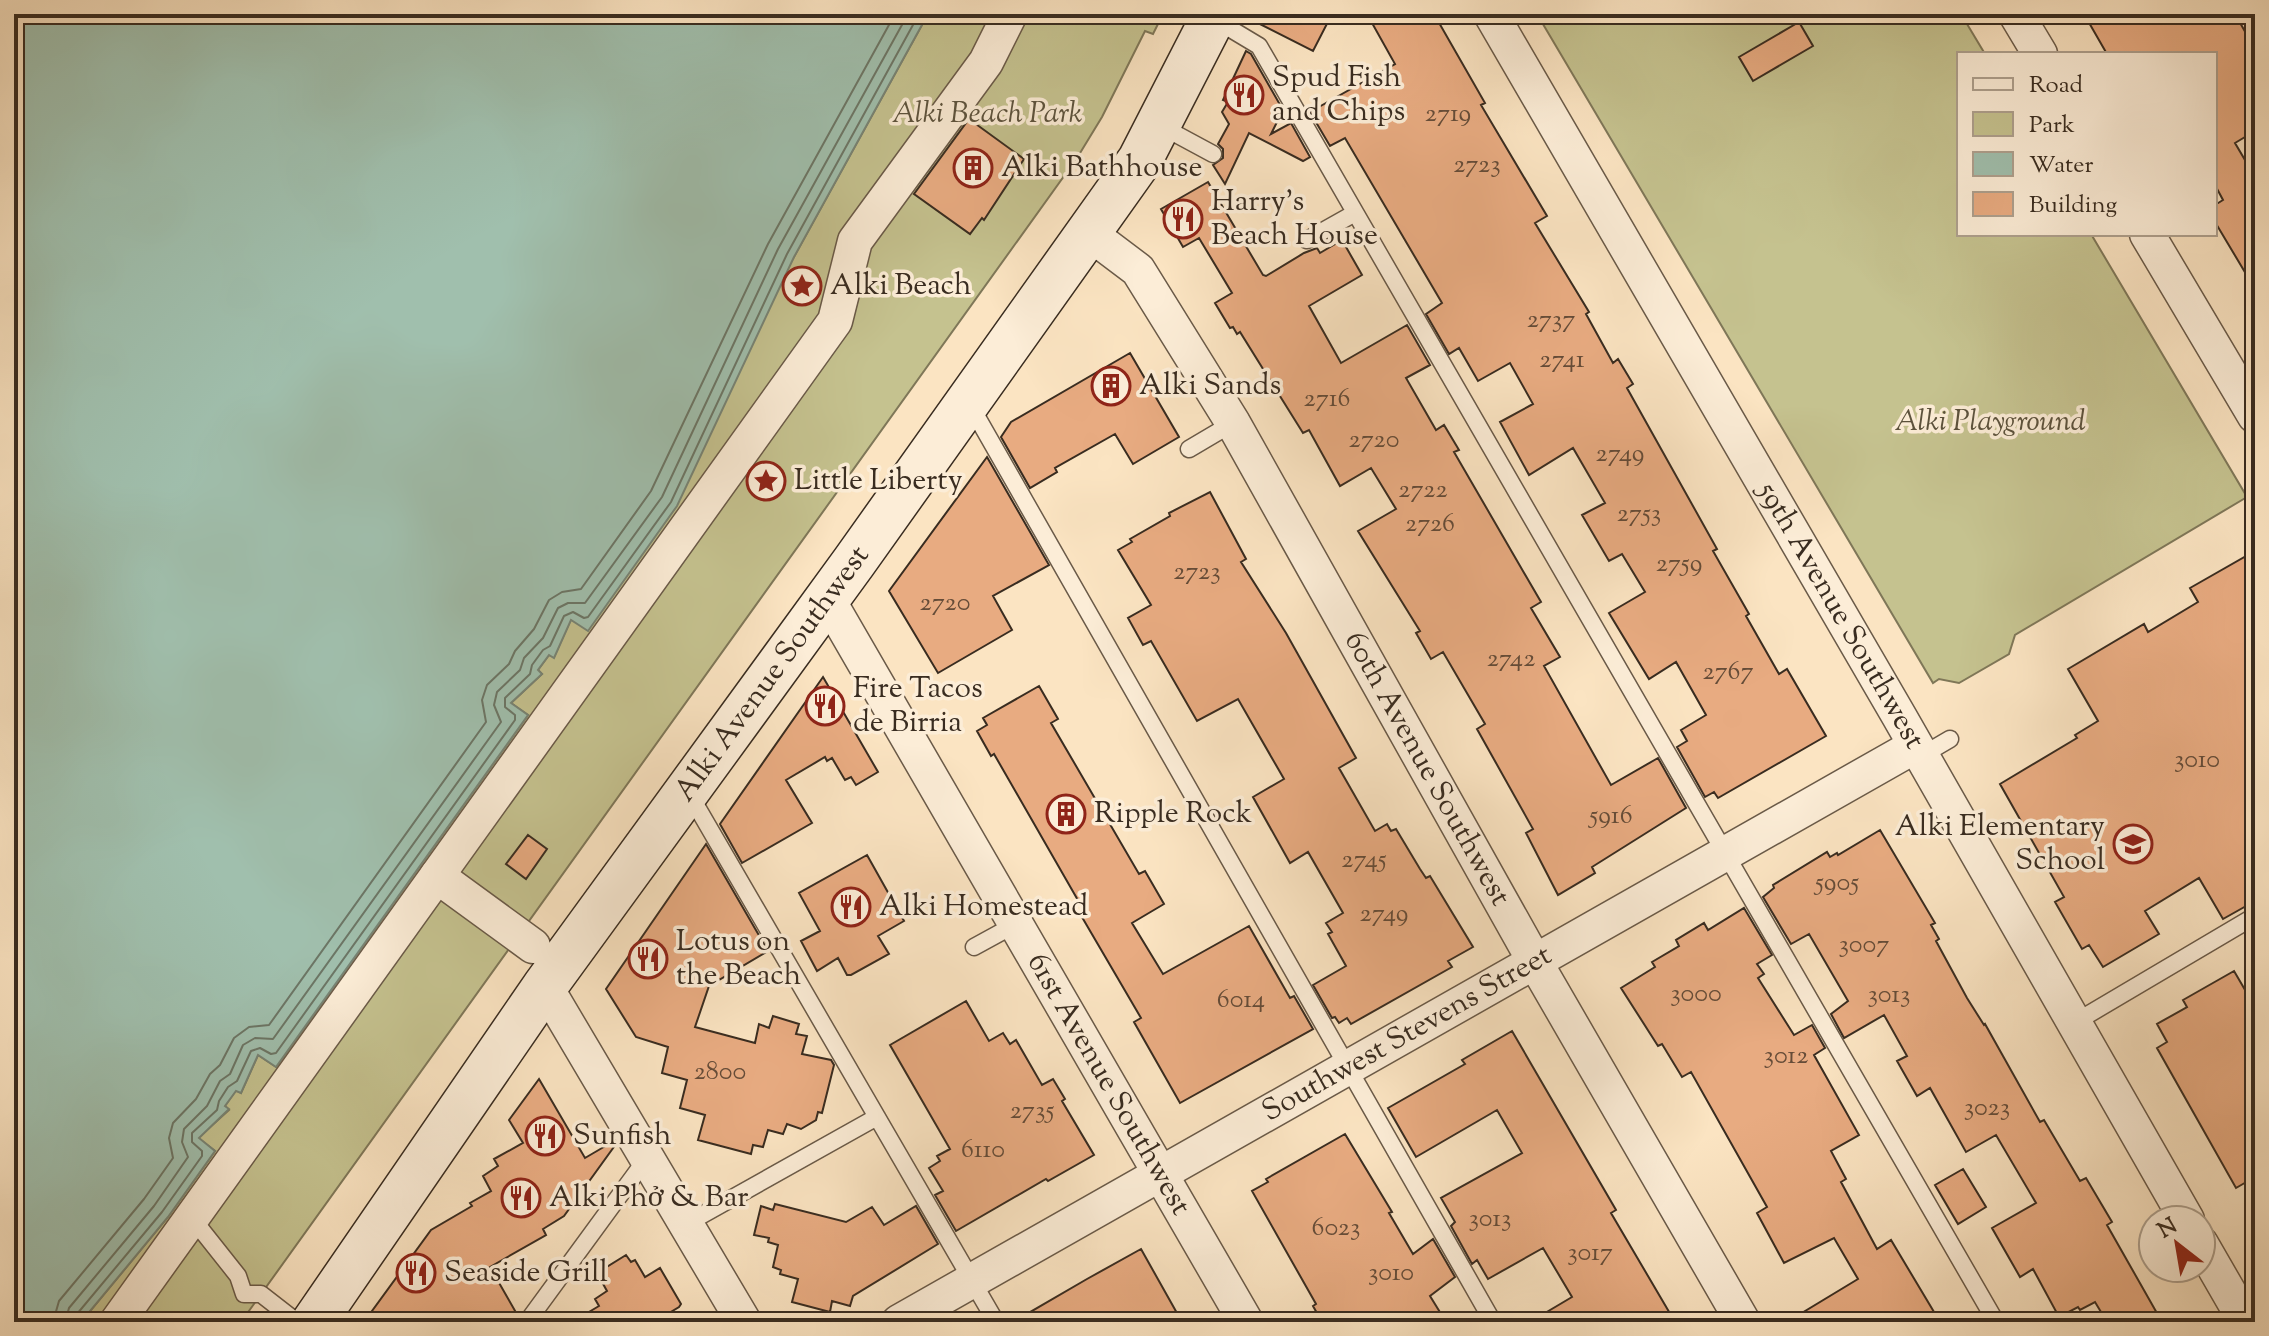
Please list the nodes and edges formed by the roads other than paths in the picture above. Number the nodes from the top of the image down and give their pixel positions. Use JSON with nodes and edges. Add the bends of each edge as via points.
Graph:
{"nodes":[{"id":1,"x":1010,"y":14,"type":"edge"},
{"id":2,"x":1491,"y":14,"type":"edge"},
{"id":3,"x":2016,"y":14,"type":"edge"},
{"id":4,"x":1214,"y":16,"type":"edge"},
{"id":5,"x":2039,"y":52,"type":"edge"},
{"id":6,"x":1159,"y":125,"type":"junction"},
{"id":7,"x":1213,"y":154,"type":"dead end"},
{"id":8,"x":1355,"y":213,"type":"junction"},
{"id":9,"x":1089,"y":233,"type":"junction"},
{"id":10,"x":2148,"y":236,"type":"edge"},
{"id":11,"x":1307,"y":240,"type":"dead end"},
{"id":12,"x":1398,"y":287,"type":"junction"},
{"id":13,"x":1382,"y":297,"type":"dead end"},
{"id":14,"x":968,"y":402,"type":"junction"},
{"id":15,"x":2255,"y":416,"type":"edge"},
{"id":16,"x":1233,"y":423,"type":"junction"},
{"id":17,"x":1189,"y":449,"type":"dead end"},
{"id":18,"x":827,"y":598,"type":"junction"},
{"id":19,"x":1950,"y":739,"type":"dead end"},
{"id":20,"x":1918,"y":751,"type":"junction"},
{"id":21,"x":687,"y":790,"type":"junction"},
{"id":22,"x":1724,"y":854,"type":"junction"},
{"id":23,"x":437,"y":876,"type":"junction"},
{"id":24,"x":2255,"y":916,"type":"edge"},
{"id":25,"x":1016,"y":924,"type":"junction"},
{"id":26,"x":974,"y":947,"type":"dead end"},
{"id":27,"x":1535,"y":962,"type":"junction"},
{"id":28,"x":539,"y":966,"type":"junction"},
{"id":29,"x":2074,"y":1023,"type":"junction"},
{"id":30,"x":1348,"y":1068,"type":"junction"},
{"id":31,"x":877,"y":1117,"type":"junction"},
{"id":32,"x":647,"y":1158,"type":"junction"},
{"id":33,"x":1161,"y":1174,"type":"junction"},
{"id":34,"x":2178,"y":1204,"type":"edge"},
{"id":35,"x":192,"y":1218,"type":"junction"},
{"id":36,"x":686,"y":1224,"type":"junction"},
{"id":37,"x":2217,"y":1272,"type":"edge"},
{"id":38,"x":972,"y":1280,"type":"junction"},
{"id":39,"x":117,"y":1322,"type":"edge"},
{"id":40,"x":297,"y":1322,"type":"edge"},
{"id":41,"x":314,"y":1322,"type":"edge"},
{"id":42,"x":527,"y":1322,"type":"edge"},
{"id":43,"x":744,"y":1322,"type":"edge"},
{"id":44,"x":899,"y":1322,"type":"edge"},
{"id":45,"x":996,"y":1322,"type":"edge"},
{"id":46,"x":1246,"y":1322,"type":"edge"},
{"id":47,"x":1493,"y":1322,"type":"edge"},
{"id":48,"x":1743,"y":1322,"type":"edge"},
{"id":49,"x":1996,"y":1322,"type":"edge"},
{"id":50,"x":2246,"y":1322,"type":"edge"}],
"edges":[{"from":1,"to":23,"type":"street","via":[[986,62],[855,241],[835,321]]},
{"from":2,"to":20,"type":"street","name":"59th Avenue Southwest"},
{"from":3,"to":5,"type":"street"},
{"from":4,"to":6,"type":"main road","name":"Alki Avenue Southwest"},
{"from":4,"to":8,"type":"lane","via":[[1259,46]]},
{"from":6,"to":7,"type":"lane"},
{"from":6,"to":9,"type":"main road","name":"Alki Avenue Southwest"},
{"from":8,"to":11,"type":"lane"},
{"from":8,"to":12,"type":"lane"},
{"from":9,"to":14,"type":"main road","name":"Alki Avenue Southwest"},
{"from":9,"to":16,"type":"street","name":"60th Avenue Southwest","via":[[1138,270]]},
{"from":10,"to":15,"type":"street"},
{"from":12,"to":13,"type":"lane"},
{"from":12,"to":22,"type":"lane"},
{"from":14,"to":18,"type":"main road","name":"Alki Avenue Southwest"},
{"from":14,"to":30,"type":"lane"},
{"from":16,"to":17,"type":"lane"},
{"from":16,"to":27,"type":"street","name":"60th Avenue Southwest"},
{"from":18,"to":21,"type":"main road","name":"Alki Avenue Southwest"},
{"from":18,"to":25,"type":"street","name":"61st Avenue Southwest"},
{"from":19,"to":20,"type":"lane"},
{"from":20,"to":22,"type":"street","name":"Southwest Stevens Street"},
{"from":20,"to":29,"type":"street","name":"59th Avenue Southwest"},
{"from":21,"to":28,"type":"main road","name":"Alki Avenue Southwest"},
{"from":21,"to":31,"type":"lane"},
{"from":22,"to":27,"type":"street","name":"Southwest Stevens Street"},
{"from":22,"to":49,"type":"lane"},
{"from":23,"to":28,"type":"street"},
{"from":23,"to":35,"type":"street"},
{"from":24,"to":29,"type":"lane"},
{"from":25,"to":26,"type":"lane"},
{"from":25,"to":33,"type":"street","name":"61st Avenue Southwest"},
{"from":27,"to":30,"type":"street","name":"Southwest Stevens Street"},
{"from":27,"to":48,"type":"street","name":"60th Avenue Southwest"},
{"from":28,"to":32,"type":"street"},
{"from":28,"to":41,"type":"main road","name":"Alki Avenue Southwest"},
{"from":29,"to":34,"type":"street","name":"59th Avenue Southwest"},
{"from":30,"to":33,"type":"street","name":"Southwest Stevens Street"},
{"from":30,"to":47,"type":"lane"},
{"from":31,"to":36,"type":"lane"},
{"from":31,"to":38,"type":"lane"},
{"from":32,"to":36,"type":"street"},
{"from":32,"to":42,"type":"lane"},
{"from":33,"to":38,"type":"street","name":"Southwest Stevens Street"},
{"from":33,"to":46,"type":"street","name":"61st Avenue Southwest"},
{"from":35,"to":39,"type":"street"},
{"from":35,"to":40,"type":"lane","via":[[238,1276],[244,1294],[261,1294]]},
{"from":36,"to":43,"type":"street"},
{"from":37,"to":50,"type":"street"},
{"from":38,"to":44,"type":"street","name":"Southwest Stevens Street"},
{"from":38,"to":45,"type":"lane"}]}
